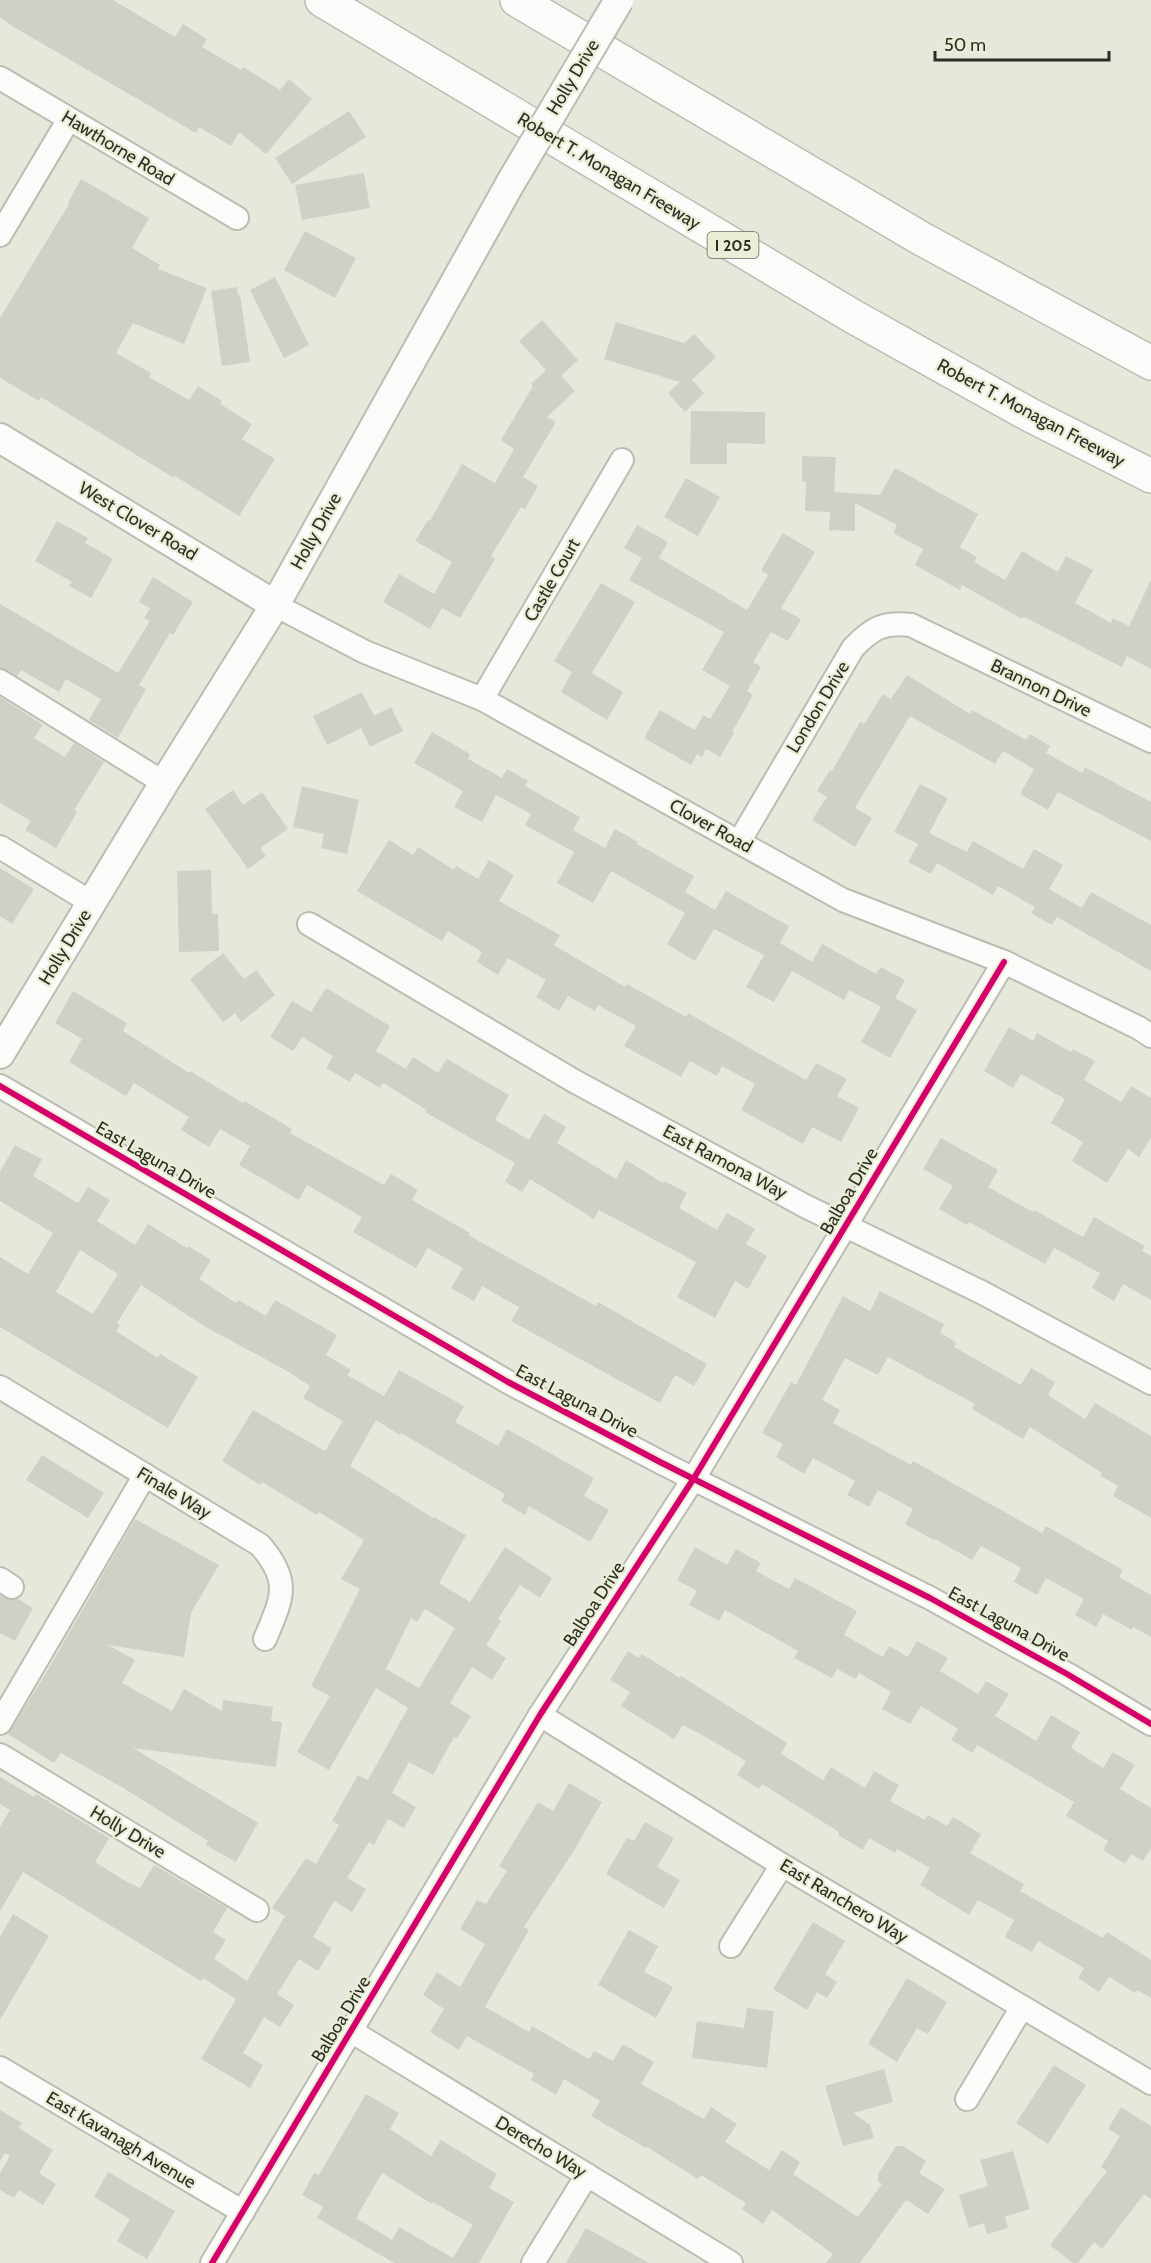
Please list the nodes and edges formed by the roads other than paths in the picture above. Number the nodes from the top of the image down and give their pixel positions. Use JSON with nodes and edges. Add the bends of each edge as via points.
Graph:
{"nodes":[{"id":1,"x":322,"y":0,"type":"edge"},
{"id":2,"x":517,"y":0,"type":"edge"},
{"id":3,"x":619,"y":0,"type":"edge"},
{"id":4,"x":0,"y":78,"type":"edge"},
{"id":5,"x":69,"y":119,"type":"junction"},
{"id":6,"x":237,"y":218,"type":"dead end"},
{"id":7,"x":0,"y":235,"type":"edge"},
{"id":8,"x":1151,"y":363,"type":"edge"},
{"id":9,"x":0,"y":438,"type":"edge"},
{"id":10,"x":622,"y":460,"type":"dead end"},
{"id":11,"x":1151,"y":476,"type":"edge"},
{"id":12,"x":275,"y":605,"type":"junction"},
{"id":13,"x":930,"y":634,"type":"joint"},
{"id":14,"x":0,"y":681,"type":"edge"},
{"id":15,"x":482,"y":699,"type":"junction"},
{"id":16,"x":1151,"y":741,"type":"edge"},
{"id":17,"x":164,"y":783,"type":"junction"},
{"id":18,"x":739,"y":842,"type":"junction"},
{"id":19,"x":0,"y":847,"type":"edge"},
{"id":20,"x":92,"y":903,"type":"junction"},
{"id":21,"x":309,"y":924,"type":"dead end"},
{"id":22,"x":1004,"y":962,"type":"junction"},
{"id":23,"x":1151,"y":1036,"type":"edge"},
{"id":24,"x":0,"y":1054,"type":"edge"},
{"id":25,"x":0,"y":1086,"type":"edge"},
{"id":26,"x":846,"y":1226,"type":"junction"},
{"id":27,"x":1151,"y":1383,"type":"edge"},
{"id":28,"x":0,"y":1387,"type":"edge"},
{"id":29,"x":145,"y":1475,"type":"junction"},
{"id":30,"x":694,"y":1478,"type":"junction"},
{"id":31,"x":265,"y":1638,"type":"dead end"},
{"id":32,"x":540,"y":1715,"type":"junction"},
{"id":33,"x":0,"y":1723,"type":"edge"},
{"id":34,"x":1151,"y":1724,"type":"edge"},
{"id":35,"x":0,"y":1755,"type":"edge"},
{"id":36,"x":782,"y":1865,"type":"junction"},
{"id":37,"x":256,"y":1910,"type":"dead end"},
{"id":38,"x":731,"y":1946,"type":"dead end"},
{"id":39,"x":1022,"y":2007,"type":"junction"},
{"id":40,"x":351,"y":2031,"type":"junction"},
{"id":41,"x":0,"y":2068,"type":"edge"},
{"id":42,"x":1151,"y":2083,"type":"edge"},
{"id":43,"x":967,"y":2099,"type":"dead end"},
{"id":44,"x":587,"y":2175,"type":"junction"},
{"id":45,"x":243,"y":2212,"type":"junction"},
{"id":46,"x":212,"y":2263,"type":"edge"},
{"id":47,"x":533,"y":2263,"type":"edge"},
{"id":48,"x":731,"y":2263,"type":"edge"}],
"edges":[{"from":1,"to":11,"type":"highway","name":"Robert T. Monagan Freeway","number":"I 205","via":[[854,317],[1030,415]]},
{"from":2,"to":8,"type":"highway","via":[[902,228]]},
{"from":3,"to":12,"type":"street","name":"Holly Drive","bridge":true,"via":[[511,182]]},
{"from":4,"to":5,"type":"street","name":"Hawthorne Road"},
{"from":5,"to":6,"type":"street","name":"Hawthorne Road"},
{"from":5,"to":7,"type":"street"},
{"from":9,"to":12,"type":"street","name":"West Clover Road"},
{"from":10,"to":15,"type":"street","name":"Castle Court"},
{"from":12,"to":15,"type":"street","name":"Clover Road","via":[[365,652]]},
{"from":12,"to":17,"type":"street","name":"Holly Drive"},
{"from":13,"to":16,"type":"street","name":"Brannon Drive"},
{"from":13,"to":18,"type":"street","name":"London Drive","via":[[911,625],[892,623],[869,631],[853,648]]},
{"from":14,"to":17,"type":"street"},
{"from":15,"to":18,"type":"street","name":"Clover Road"},
{"from":17,"to":20,"type":"street","name":"Holly Drive"},
{"from":18,"to":22,"type":"street","name":"Clover Road","via":[[843,900]]},
{"from":19,"to":20,"type":"street"},
{"from":20,"to":24,"type":"street","name":"Holly Drive"},
{"from":21,"to":26,"type":"street","name":"East Ramona Way","via":[[574,1081]]},
{"from":22,"to":23,"type":"street","name":"Clover Road"},
{"from":22,"to":26,"type":"street","name":"Balboa Drive"},
{"from":25,"to":30,"type":"street","name":"East Laguna Drive","via":[[508,1382]]},
{"from":26,"to":27,"type":"street","name":"East Ramona Way","via":[[981,1292]]},
{"from":26,"to":30,"type":"street","name":"Balboa Drive"},
{"from":28,"to":29,"type":"street","name":"Finale Way"},
{"from":29,"to":31,"type":"street","name":"Finale Way","via":[[260,1545],[275,1563],[282,1587]]},
{"from":29,"to":33,"type":"street"},
{"from":30,"to":32,"type":"street","name":"Balboa Drive"},
{"from":30,"to":34,"type":"street","name":"East Laguna Drive","via":[[930,1598]]},
{"from":32,"to":36,"type":"street","name":"East Ranchero Way"},
{"from":32,"to":40,"type":"street","name":"Balboa Drive"},
{"from":35,"to":37,"type":"street","name":"Holly Drive"},
{"from":36,"to":38,"type":"street"},
{"from":36,"to":39,"type":"street","name":"East Ranchero Way"},
{"from":39,"to":42,"type":"street","name":"East Ranchero Way"},
{"from":39,"to":43,"type":"street"},
{"from":40,"to":44,"type":"street","name":"Derecho Way"},
{"from":40,"to":45,"type":"street","name":"Balboa Drive"},
{"from":41,"to":45,"type":"street","name":"East Kavanagh Avenue"},
{"from":44,"to":47,"type":"street"},
{"from":44,"to":48,"type":"street","name":"Derecho Way"},
{"from":45,"to":46,"type":"street","name":"Balboa Drive"}]}
